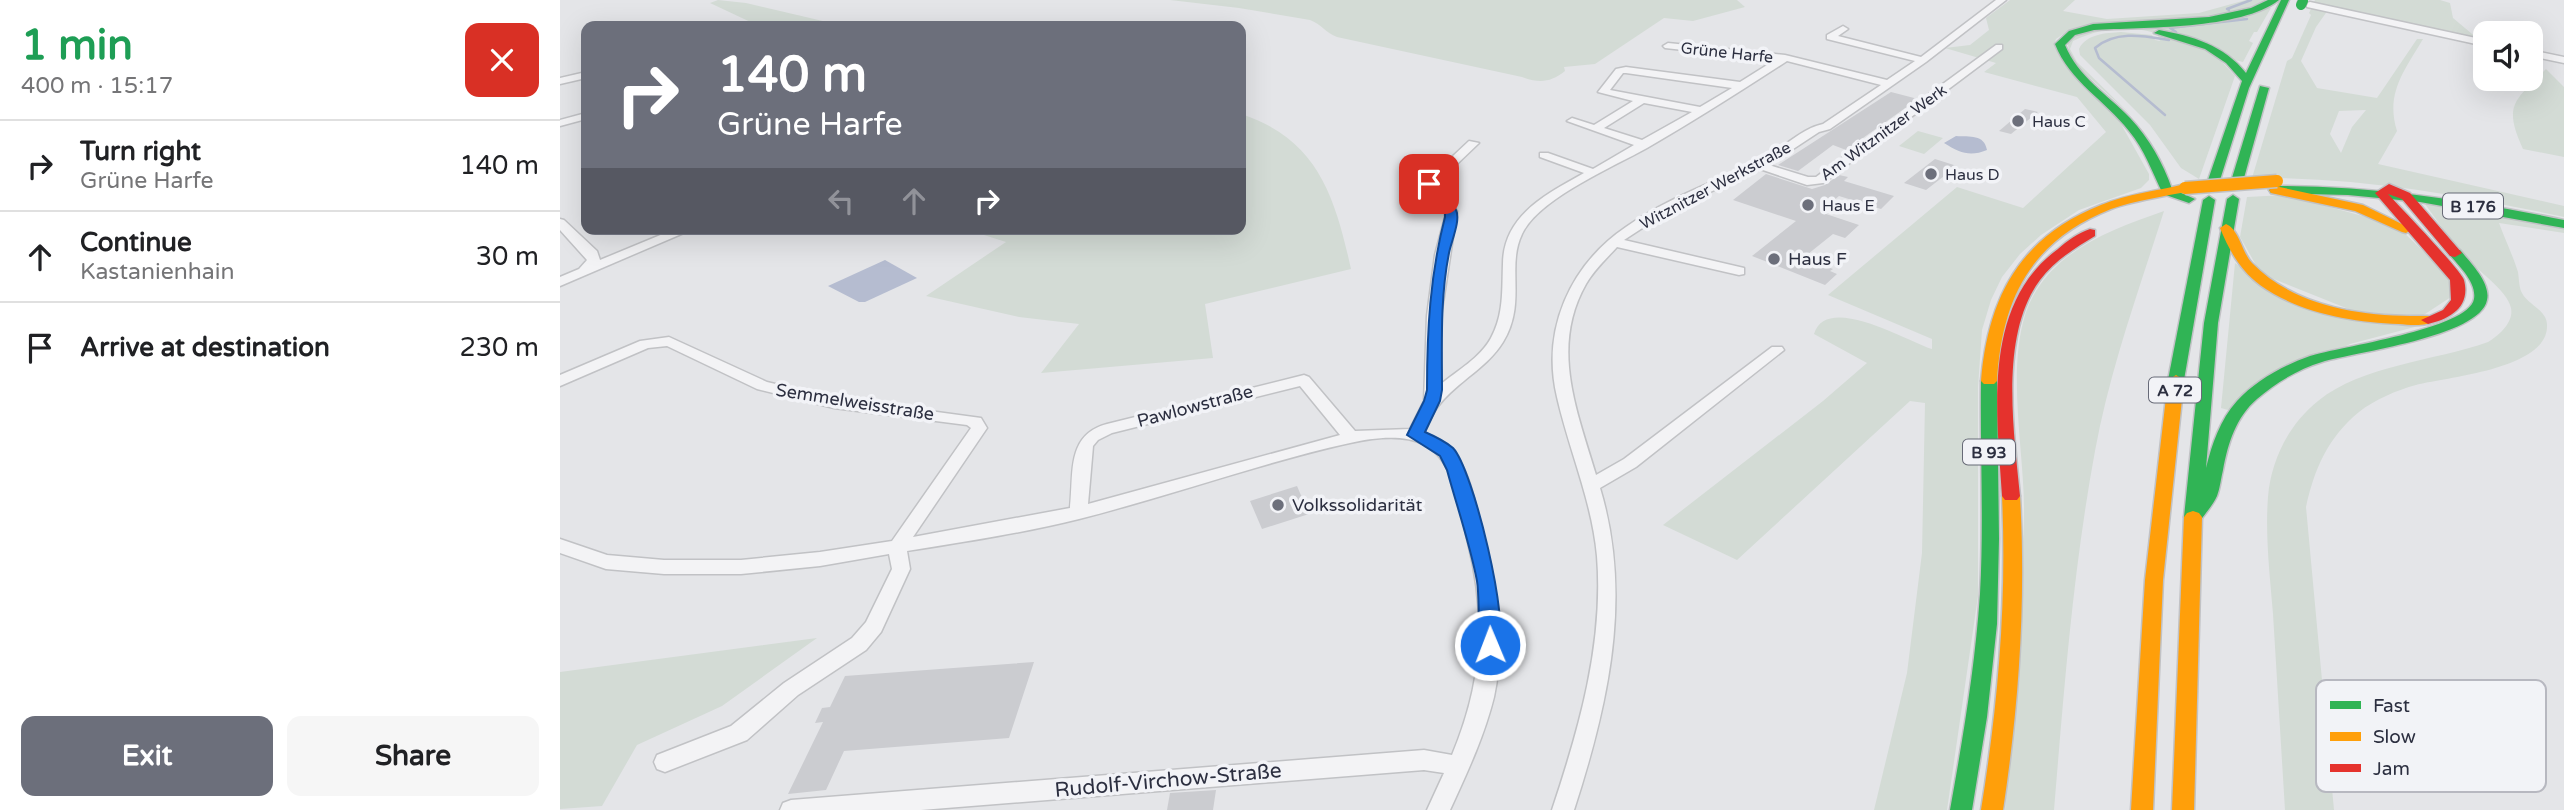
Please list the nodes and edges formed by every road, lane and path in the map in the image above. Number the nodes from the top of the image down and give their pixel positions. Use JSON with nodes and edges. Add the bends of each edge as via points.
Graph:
{"nodes":[{"id":1,"x":2002,"y":0,"type":"edge"},
{"id":2,"x":2295,"y":2,"type":"edge"},
{"id":3,"x":1843,"y":29,"type":"dead end"},
{"id":4,"x":2473,"y":40,"type":"edge"},
{"id":5,"x":1668,"y":46,"type":"dead end"},
{"id":6,"x":1999,"y":47,"type":"dead end"},
{"id":7,"x":2543,"y":56,"type":"edge"},
{"id":8,"x":1785,"y":58,"type":"junction"},
{"id":9,"x":1923,"y":60,"type":"junction"},
{"id":10,"x":2564,"y":60,"type":"edge"},
{"id":11,"x":581,"y":76,"type":"edge"},
{"id":12,"x":560,"y":81,"type":"edge"},
{"id":13,"x":2247,"y":81,"type":"junction"},
{"id":14,"x":1887,"y":83,"type":"junction"},
{"id":15,"x":1743,"y":86,"type":"junction"},
{"id":16,"x":1642,"y":100,"type":"junction"},
{"id":17,"x":1702,"y":111,"type":"junction"},
{"id":18,"x":581,"y":117,"type":"edge"},
{"id":19,"x":1572,"y":121,"type":"dead end"},
{"id":20,"x":560,"y":123,"type":"edge"},
{"id":21,"x":1594,"y":129,"type":"junction"},
{"id":22,"x":1473,"y":143,"type":"dead end"},
{"id":23,"x":1645,"y":145,"type":"junction"},
{"id":24,"x":1544,"y":155,"type":"dead end"},
{"id":25,"x":1759,"y":165,"type":"junction"},
{"id":26,"x":1594,"y":173,"type":"junction"},
{"id":27,"x":2238,"y":178,"type":"dead end"},
{"id":28,"x":2214,"y":180,"type":"dead end"},
{"id":29,"x":2276,"y":186,"type":"junction"},
{"id":30,"x":2180,"y":189,"type":"junction"},
{"id":31,"x":2385,"y":191,"type":"junction"},
{"id":32,"x":2406,"y":196,"type":"junction"},
{"id":33,"x":2233,"y":199,"type":"dead end"},
{"id":34,"x":2209,"y":200,"type":"dead end"},
{"id":35,"x":2564,"y":222,"type":"edge"},
{"id":36,"x":560,"y":223,"type":"edge"},
{"id":37,"x":2226,"y":229,"type":"junction"},
{"id":38,"x":672,"y":235,"type":"edge"},
{"id":39,"x":2421,"y":239,"type":"junction"},
{"id":40,"x":1614,"y":242,"type":"junction"},
{"id":41,"x":586,"y":269,"type":"junction"},
{"id":42,"x":1739,"y":271,"type":"dead end"},
{"id":43,"x":560,"y":282,"type":"edge"},
{"id":44,"x":1777,"y":350,"type":"dead end"},
{"id":45,"x":560,"y":381,"type":"edge"},
{"id":46,"x":1432,"y":401,"type":"junction"},
{"id":47,"x":1415,"y":435,"type":"junction"},
{"id":48,"x":1351,"y":437,"type":"junction"},
{"id":49,"x":1591,"y":486,"type":"junction"},
{"id":50,"x":1078,"y":513,"type":"junction"},
{"id":51,"x":2193,"y":518,"type":"junction"},
{"id":52,"x":560,"y":546,"type":"edge"},
{"id":53,"x":897,"y":547,"type":"junction"},
{"id":54,"x":665,"y":762,"type":"dead end"},
{"id":55,"x":1460,"y":766,"type":"junction"},
{"id":56,"x":791,"y":810,"type":"edge"},
{"id":57,"x":1438,"y":810,"type":"edge"},
{"id":58,"x":1563,"y":810,"type":"edge"},
{"id":59,"x":1961,"y":810,"type":"edge"},
{"id":60,"x":1992,"y":810,"type":"edge"},
{"id":61,"x":2142,"y":810,"type":"edge"},
{"id":62,"x":2183,"y":810,"type":"edge"}],
"edges":[{"from":1,"to":9,"type":"street","name":"Witznitzer Werkstraße"},
{"from":2,"to":4,"type":"street"},
{"from":2,"to":13,"type":"main road"},
{"from":2,"to":27,"type":"main road"},
{"from":2,"to":30,"type":"main road","via":[[2224,18],[2093,27],[2072,33],[2060,44],[2066,60],[2116,109],[2144,142],[2164,177]]},
{"from":3,"to":9,"type":"street","via":[[1830,37]]},
{"from":5,"to":8,"type":"street","name":"Grüne Harfe"},
{"from":6,"to":25,"type":"street","name":"Am Witznitzer Werk","via":[[1819,180],[1807,181]]},
{"from":7,"to":10,"type":"street"},
{"from":8,"to":14,"type":"street","name":"Grüne Harfe"},
{"from":8,"to":15,"type":"street","name":"Grüne Harfe"},
{"from":9,"to":14,"type":"street","name":"Witznitzer Werkstraße"},
{"from":11,"to":12,"type":"street"},
{"from":13,"to":28,"type":"main road"},
{"from":13,"to":30,"type":"main road","via":[[2229,57],[2189,39],[2127,30],[2095,33],[2076,42],[2081,62],[2152,132]]},
{"from":14,"to":25,"type":"street","name":"Witznitzer Werkstraße","via":[[1826,127]]},
{"from":15,"to":16,"type":"street","name":"Grüne Harfe","via":[[1626,70],[1603,92]]},
{"from":15,"to":17,"type":"street","name":"Grüne Harfe"},
{"from":16,"to":17,"type":"street","name":"Grüne Harfe"},
{"from":16,"to":21,"type":"street"},
{"from":17,"to":23,"type":"street","name":"Grüne Harfe"},
{"from":18,"to":20,"type":"street"},
{"from":19,"to":21,"type":"street"},
{"from":21,"to":23,"type":"street"},
{"from":22,"to":46,"type":"street","via":[[1429,184],[1429,190],[1451,211],[1434,316]]},
{"from":23,"to":26,"type":"street","name":"Grüne Harfe"},
{"from":24,"to":26,"type":"street"},
{"from":25,"to":40,"type":"street","name":"Witznitzer Werkstraße","via":[[1643,222]]},
{"from":26,"to":46,"type":"street","name":"Grüne Harfe","via":[[1544,201],[1520,222],[1509,246],[1507,316],[1499,339],[1491,352]]},
{"from":29,"to":30,"type":"main road","number":"B 93","bridge":true},
{"from":29,"to":31,"type":"main road","number":"B 93"},
{"from":29,"to":39,"type":"main road","via":[[2358,207]]},
{"from":30,"to":59,"type":"main road","number":"B 93","via":[[2106,208],[2053,235],[2016,272],[1997,313],[1990,341],[1988,390],[1987,628]]},
{"from":30,"to":60,"type":"main road","number":"B 93","via":[[2083,237],[2046,265],[2021,300],[2008,382],[2012,654]]},
{"from":31,"to":32,"type":"main road"},
{"from":31,"to":35,"type":"main road","number":"B 176","via":[[2486,203]]},
{"from":31,"to":39,"type":"main road"},
{"from":32,"to":35,"type":"main road","number":"B 176"},
{"from":32,"to":51,"type":"main road","via":[[2479,285],[2481,302],[2474,313],[2453,326],[2314,360],[2250,397],[2220,442],[2208,495]]},
{"from":33,"to":37,"type":"main road","number":"A 72"},
{"from":34,"to":61,"type":"main road","number":"A 72","via":[[2186,308],[2173,407],[2155,582]]},
{"from":36,"to":41,"type":"street","via":[[592,254],[594,260]]},
{"from":37,"to":39,"type":"main road","via":[[2250,269],[2280,290],[2347,314],[2406,321],[2449,313],[2461,293],[2457,279]]},
{"from":37,"to":51,"type":"main road","number":"A 72","via":[[2205,363]]},
{"from":38,"to":41,"type":"street"},
{"from":40,"to":42,"type":"street","name":"Witznitzer Werkstraße"},
{"from":40,"to":49,"type":"street","name":"Witznitzer Werkstraße","via":[[1584,278],[1562,314],[1559,331],[1568,413]]},
{"from":41,"to":43,"type":"street"},
{"from":44,"to":49,"type":"street","via":[[1630,463]]},
{"from":45,"to":53,"type":"street","name":"Semmelweisstraße","via":[[645,344],[669,341],[762,386],[834,402],[975,422],[979,428]]},
{"from":46,"to":47,"type":"street","name":"Grüne Harfe"},
{"from":47,"to":48,"type":"street"},
{"from":47,"to":55,"type":"street","via":[[1447,453],[1456,470],[1487,582],[1490,670],[1478,723]]},
{"from":48,"to":50,"type":"street"},
{"from":48,"to":50,"type":"street","name":"Pawlowstraße","via":[[1304,380],[1107,429],[1085,445]]},
{"from":49,"to":58,"type":"street","name":"Witznitzer Werkstraße","via":[[1606,554],[1605,634],[1592,717]]},
{"from":50,"to":53,"type":"street"},
{"from":51,"to":62,"type":"main road","number":"A 72"},
{"from":52,"to":53,"type":"street","via":[[606,562],[664,567],[741,567]]},
{"from":53,"to":54,"type":"street","via":[[901,569],[874,627],[859,644],[791,689],[739,733]]},
{"from":55,"to":56,"type":"street","name":"Rudolf-Virchow-Straße","via":[[1424,760]]},
{"from":55,"to":57,"type":"street"}]}
